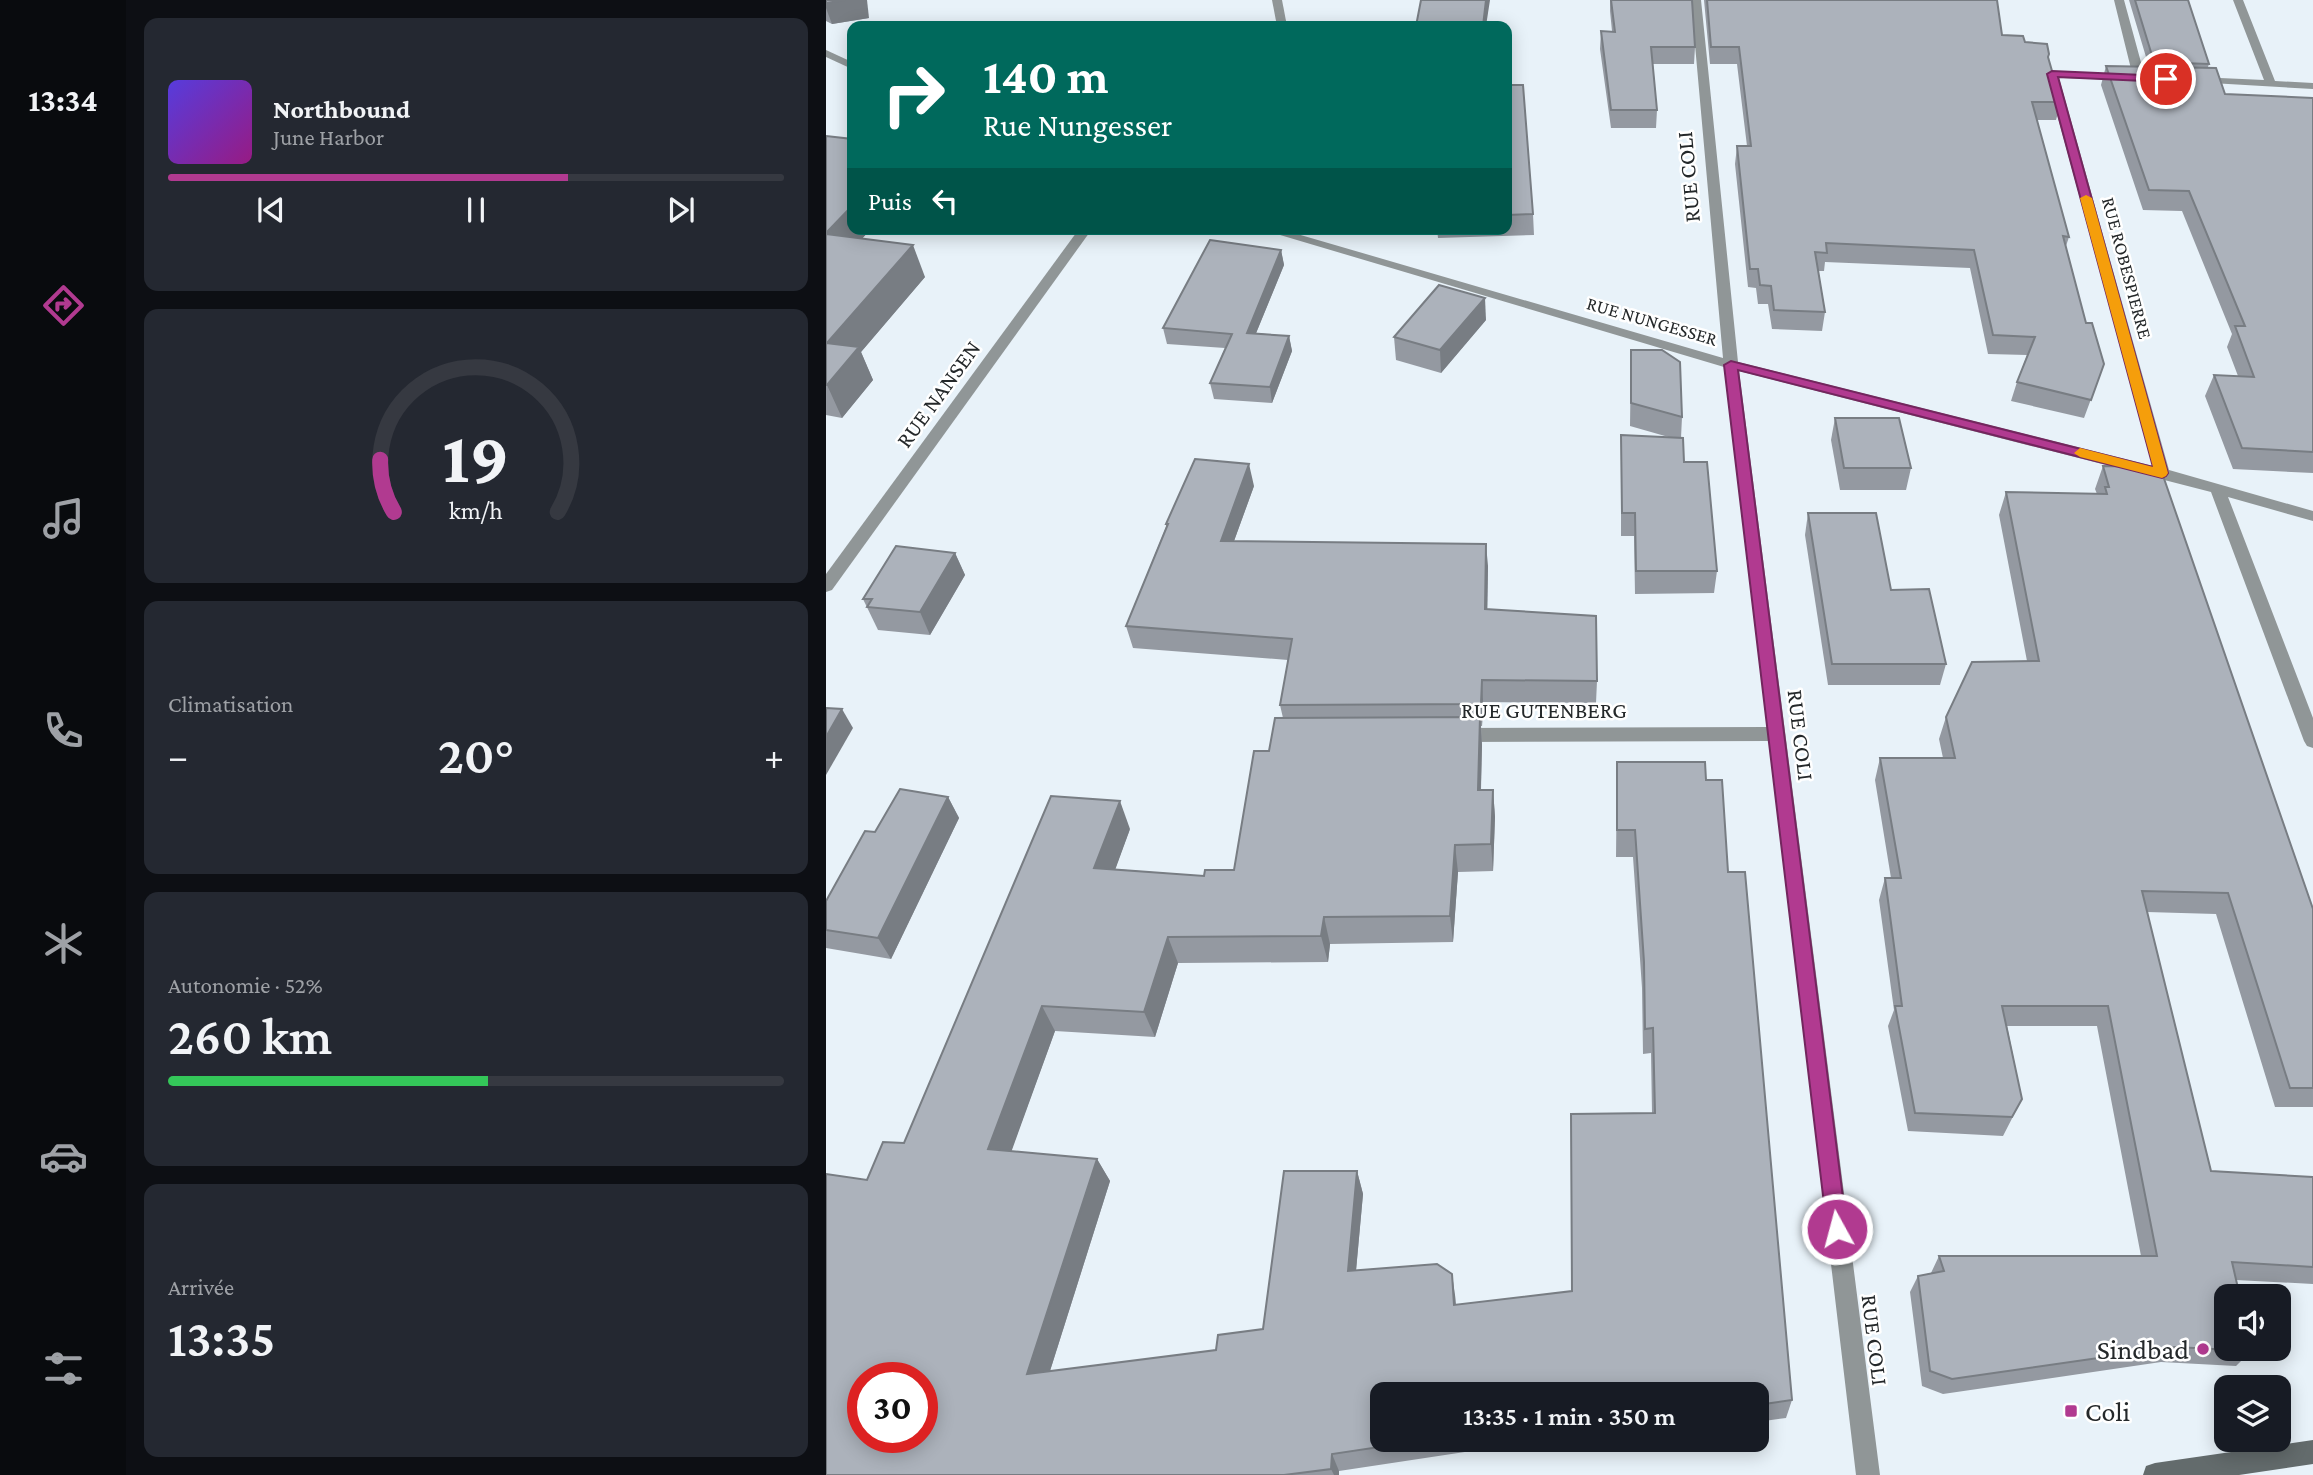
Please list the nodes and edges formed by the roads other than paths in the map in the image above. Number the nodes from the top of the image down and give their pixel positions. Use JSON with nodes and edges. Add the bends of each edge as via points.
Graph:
{"nodes":[{"id":1,"x":1277,"y":0,"type":"edge"},
{"id":2,"x":1696,"y":0,"type":"edge"},
{"id":3,"x":2119,"y":0,"type":"edge"},
{"id":4,"x":2238,"y":0,"type":"edge"},
{"id":5,"x":1281,"y":21,"type":"edge"},
{"id":6,"x":826,"y":53,"type":"edge"},
{"id":7,"x":847,"y":64,"type":"edge"},
{"id":8,"x":2139,"y":77,"type":"junction"},
{"id":9,"x":2152,"y":78,"type":"edge"},
{"id":10,"x":2179,"y":79,"type":"edge"},
{"id":11,"x":2271,"y":84,"type":"junction"},
{"id":12,"x":2313,"y":86,"type":"edge"},
{"id":13,"x":1082,"y":235,"type":"edge"},
{"id":14,"x":1288,"y":235,"type":"edge"},
{"id":15,"x":1322,"y":235,"type":"edge"},
{"id":16,"x":1325,"y":245,"type":"junction"},
{"id":17,"x":1731,"y":365,"type":"junction"},
{"id":18,"x":2162,"y":473,"type":"junction"},
{"id":19,"x":2218,"y":491,"type":"junction"},
{"id":20,"x":2313,"y":516,"type":"edge"},
{"id":21,"x":826,"y":586,"type":"edge"},
{"id":22,"x":1776,"y":734,"type":"junction"},
{"id":23,"x":1448,"y":735,"type":"edge"},
{"id":24,"x":2313,"y":741,"type":"edge"},
{"id":25,"x":2313,"y":1452,"type":"edge"},
{"id":26,"x":1868,"y":1475,"type":"edge"},
{"id":27,"x":2155,"y":1475,"type":"edge"}],
"edges":[{"from":1,"to":5,"type":"street"},
{"from":2,"to":17,"type":"street","name":"RUE COLI"},
{"from":3,"to":8,"type":"street"},
{"from":4,"to":11,"type":"street"},
{"from":6,"to":7,"type":"street"},
{"from":8,"to":9,"type":"street"},
{"from":8,"to":18,"type":"street","name":"RUE ROBESPIERRE","via":[[2052,74]]},
{"from":10,"to":11,"type":"street"},
{"from":11,"to":12,"type":"street"},
{"from":13,"to":21,"type":"street","name":"RUE NANSEN"},
{"from":14,"to":16,"type":"street","name":"RUE NUNGESSER"},
{"from":15,"to":16,"type":"street"},
{"from":16,"to":17,"type":"street","name":"RUE NUNGESSER"},
{"from":17,"to":18,"type":"street","name":"RUE NUNGESSER"},
{"from":17,"to":22,"type":"street","name":"RUE COLI"},
{"from":18,"to":19,"type":"street","name":"RUE NUNGESSER"},
{"from":19,"to":20,"type":"street","name":"RUE NUNGESSER"},
{"from":19,"to":24,"type":"street"},
{"from":22,"to":23,"type":"street","name":"RUE GUTENBERG"},
{"from":22,"to":26,"type":"street","name":"RUE COLI"},
{"from":25,"to":27,"type":"main road"}]}
